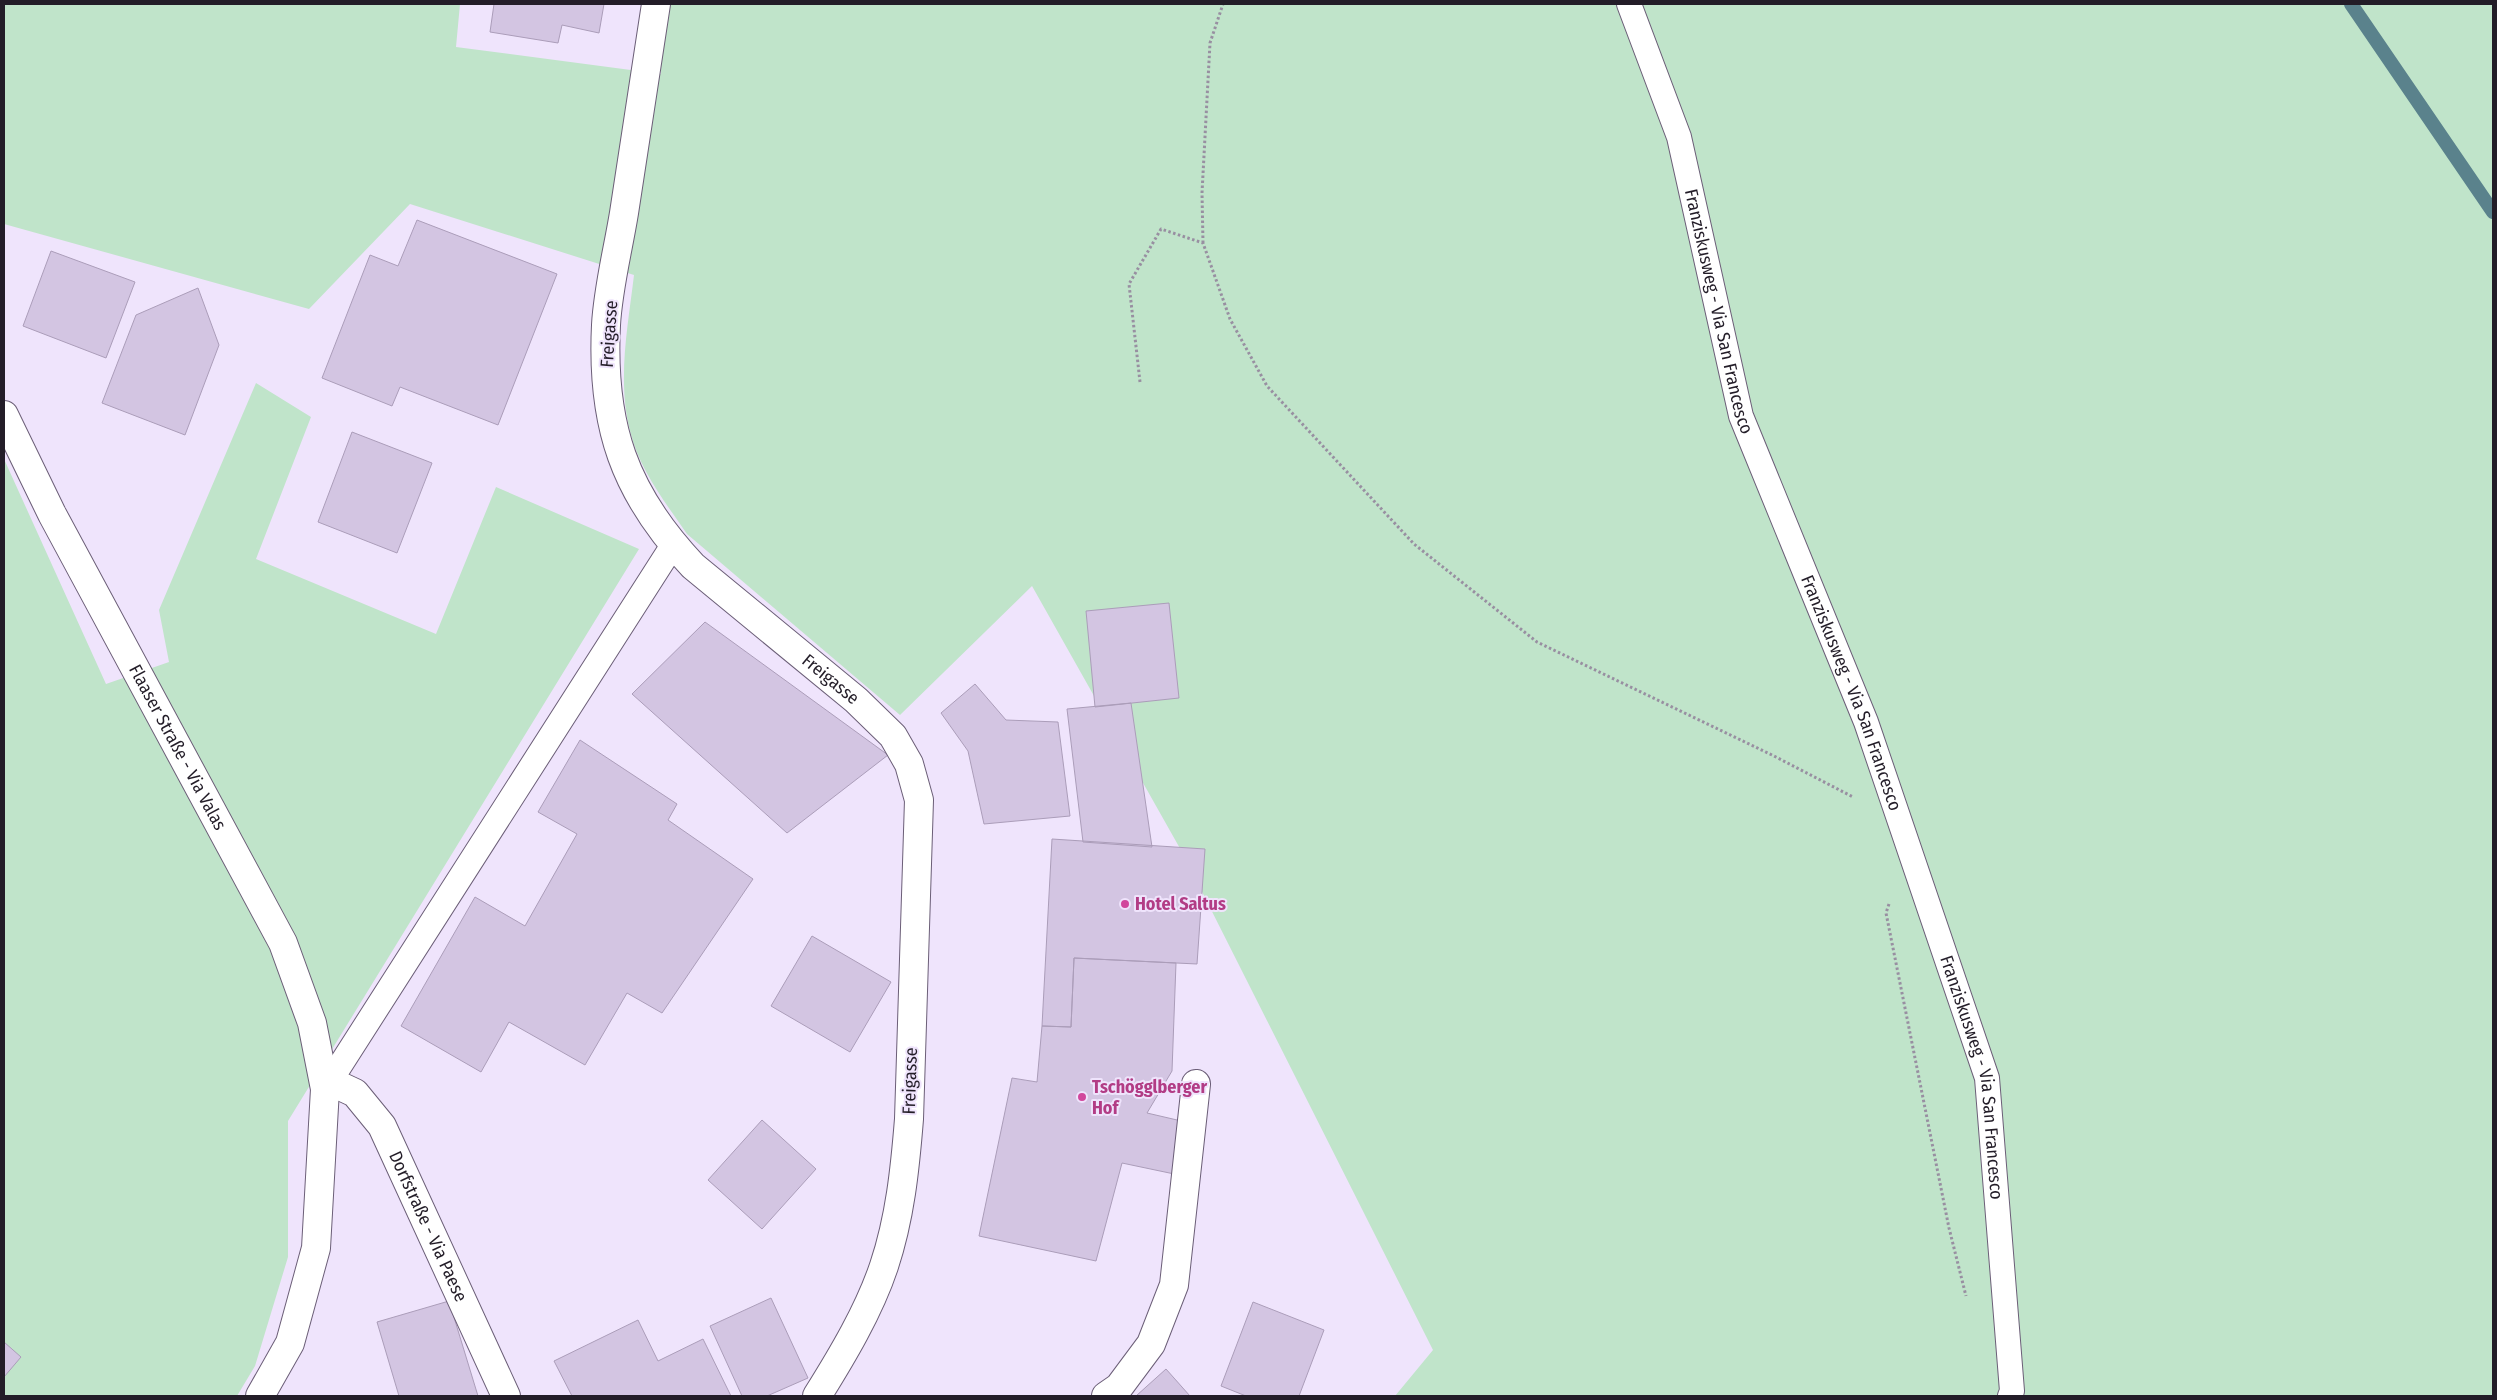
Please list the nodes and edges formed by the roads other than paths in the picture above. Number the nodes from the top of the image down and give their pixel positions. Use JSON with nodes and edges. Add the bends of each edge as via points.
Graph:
{"nodes":[{"id":1,"x":656,"y":4,"type":"edge"},
{"id":2,"x":1629,"y":4,"type":"edge"},
{"id":3,"x":4,"y":415,"type":"edge"},
{"id":4,"x":672,"y":545,"type":"junction"},
{"id":5,"x":1196,"y":1084,"type":"dead end"},
{"id":6,"x":325,"y":1089,"type":"junction"},
{"id":7,"x":260,"y":1396,"type":"edge"},
{"id":8,"x":506,"y":1396,"type":"edge"},
{"id":9,"x":818,"y":1396,"type":"edge"},
{"id":10,"x":1106,"y":1396,"type":"edge"},
{"id":11,"x":2010,"y":1396,"type":"edge"}],
"edges":[{"from":1,"to":4,"type":"street","name":"Freigasse","via":[[606,324],[606,388],[616,440],[633,485]]},
{"from":2,"to":11,"type":"lane","name":"Franziskusweg - Via San Francesco","via":[[1679,137],[1741,416],[1866,722],[1987,1078]]},
{"from":3,"to":6,"type":"street","name":"Flaaser Straße - Via Valas","via":[[52,514],[283,943],[312,1023]]},
{"from":4,"to":6,"type":"lane"},
{"from":4,"to":9,"type":"street","name":"Freigasse","via":[[693,566],[856,700],[893,736],[909,764],[919,800],[909,1119],[899,1212],[884,1268]]},
{"from":5,"to":10,"type":"street","via":[[1174,1285],[1151,1344],[1119,1387]]},
{"from":6,"to":7,"type":"street","name":"Flaaser Straße - Via Valas","via":[[316,1248],[290,1343]]},
{"from":6,"to":8,"type":"street","name":"Dorfstraße - Via Paese","via":[[340,1086],[356,1093],[382,1126]]}]}
